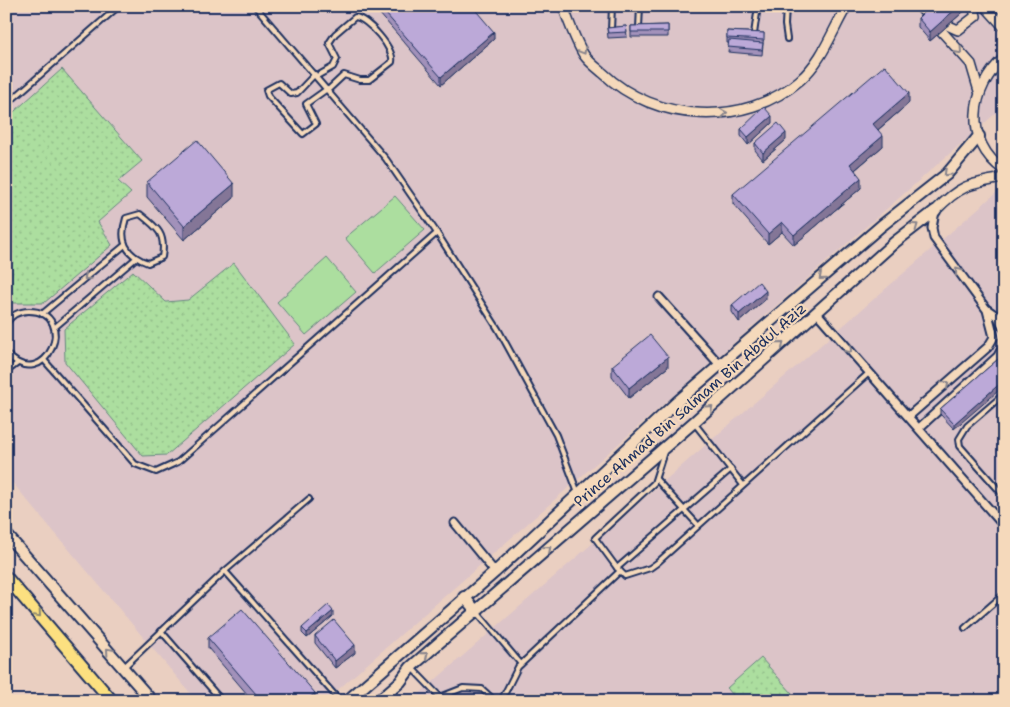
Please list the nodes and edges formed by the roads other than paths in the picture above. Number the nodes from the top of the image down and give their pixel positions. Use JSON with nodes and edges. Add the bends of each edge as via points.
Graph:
{"nodes":[{"id":1,"x":119,"y":6,"type":"edge"},
{"id":2,"x":255,"y":6,"type":"edge"},
{"id":3,"x":563,"y":6,"type":"edge"},
{"id":4,"x":612,"y":6,"type":"edge"},
{"id":5,"x":640,"y":6,"type":"edge"},
{"id":6,"x":758,"y":6,"type":"edge"},
{"id":7,"x":786,"y":6,"type":"edge"},
{"id":8,"x":847,"y":6,"type":"edge"},
{"id":9,"x":919,"y":6,"type":"edge"},
{"id":10,"x":926,"y":6,"type":"edge"},
{"id":11,"x":973,"y":6,"type":"edge"},
{"id":12,"x":984,"y":6,"type":"edge"},
{"id":13,"x":928,"y":17,"type":"junction"},
{"id":14,"x":1004,"y":27,"type":"edge"},
{"id":15,"x":639,"y":28,"type":"edge"},
{"id":16,"x":611,"y":30,"type":"edge"},
{"id":17,"x":754,"y":34,"type":"edge"},
{"id":18,"x":787,"y":39,"type":"dead end"},
{"id":19,"x":1004,"y":58,"type":"edge"},
{"id":20,"x":316,"y":75,"type":"junction"},
{"id":21,"x":328,"y":89,"type":"junction"},
{"id":22,"x":979,"y":91,"type":"junction"},
{"id":23,"x":6,"y":105,"type":"edge"},
{"id":24,"x":978,"y":136,"type":"junction"},
{"id":25,"x":1004,"y":170,"type":"edge"},
{"id":26,"x":1004,"y":178,"type":"edge"},
{"id":27,"x":935,"y":211,"type":"junction"},
{"id":28,"x":437,"y":233,"type":"junction"},
{"id":29,"x":125,"y":245,"type":"junction"},
{"id":30,"x":135,"y":258,"type":"junction"},
{"id":31,"x":659,"y":297,"type":"dead end"},
{"id":32,"x":987,"y":310,"type":"junction"},
{"id":33,"x":817,"y":313,"type":"junction"},
{"id":34,"x":42,"y":314,"type":"junction"},
{"id":35,"x":7,"y":320,"type":"edge"},
{"id":36,"x":54,"y":328,"type":"junction"},
{"id":37,"x":1004,"y":328,"type":"edge"},
{"id":38,"x":1004,"y":341,"type":"edge"},
{"id":39,"x":1004,"y":347,"type":"edge"},
{"id":40,"x":6,"y":353,"type":"edge"},
{"id":41,"x":44,"y":360,"type":"junction"},
{"id":42,"x":18,"y":363,"type":"junction"},
{"id":43,"x":720,"y":366,"type":"junction"},
{"id":44,"x":6,"y":372,"type":"edge"},
{"id":45,"x":870,"y":372,"type":"junction"},
{"id":46,"x":1004,"y":394,"type":"edge"},
{"id":47,"x":909,"y":416,"type":"junction"},
{"id":48,"x":694,"y":422,"type":"junction"},
{"id":49,"x":919,"y":428,"type":"junction"},
{"id":50,"x":666,"y":445,"type":"junction"},
{"id":51,"x":731,"y":469,"type":"junction"},
{"id":52,"x":656,"y":479,"type":"junction"},
{"id":53,"x":743,"y":485,"type":"junction"},
{"id":54,"x":579,"y":496,"type":"junction"},
{"id":55,"x":1004,"y":496,"type":"edge"},
{"id":56,"x":309,"y":499,"type":"dead end"},
{"id":57,"x":684,"y":510,"type":"junction"},
{"id":58,"x":455,"y":523,"type":"dead end"},
{"id":59,"x":698,"y":525,"type":"junction"},
{"id":60,"x":1004,"y":526,"type":"edge"},
{"id":61,"x":6,"y":534,"type":"edge"},
{"id":62,"x":618,"y":570,"type":"junction"},
{"id":63,"x":225,"y":571,"type":"junction"},
{"id":64,"x":495,"y":572,"type":"junction"},
{"id":65,"x":6,"y":577,"type":"edge"},
{"id":66,"x":1004,"y":594,"type":"edge"},
{"id":67,"x":464,"y":597,"type":"junction"},
{"id":68,"x":477,"y":612,"type":"junction"},
{"id":69,"x":965,"y":628,"type":"dead end"},
{"id":70,"x":161,"y":631,"type":"junction"},
{"id":71,"x":521,"y":664,"type":"junction"},
{"id":72,"x":412,"y":667,"type":"junction"},
{"id":73,"x":123,"y":668,"type":"junction"},
{"id":74,"x":400,"y":682,"type":"junction"},
{"id":75,"x":439,"y":699,"type":"edge"},
{"id":76,"x":112,"y":701,"type":"edge"},
{"id":77,"x":152,"y":701,"type":"edge"},
{"id":78,"x":222,"y":701,"type":"edge"},
{"id":79,"x":340,"y":701,"type":"edge"},
{"id":80,"x":347,"y":701,"type":"edge"},
{"id":81,"x":378,"y":701,"type":"edge"},
{"id":82,"x":390,"y":701,"type":"edge"},
{"id":83,"x":495,"y":701,"type":"edge"},
{"id":84,"x":501,"y":701,"type":"edge"}],
"edges":[{"from":1,"to":23,"type":"lane"},
{"from":2,"to":20,"type":"lane"},
{"from":3,"to":8,"type":"street","one_way":true,"via":[[585,56],[616,86],[669,109],[691,114],[714,114],[761,104],[800,80],[815,64]]},
{"from":4,"to":16,"type":"lane"},
{"from":5,"to":15,"type":"lane"},
{"from":6,"to":17,"type":"lane"},
{"from":7,"to":18,"type":"lane"},
{"from":9,"to":13,"type":"street"},
{"from":10,"to":13,"type":"street"},
{"from":11,"to":13,"type":"street","via":[[976,16],[958,30]]},
{"from":12,"to":14,"type":"street"},
{"from":13,"to":22,"type":"street","one_way":true,"via":[[970,64]]},
{"from":19,"to":22,"type":"street","via":[[990,70]]},
{"from":20,"to":21,"type":"lane"},
{"from":20,"to":21,"type":"lane","via":[[297,93],[291,94],[276,83],[266,90],[268,96],[303,134],[316,124],[306,104]]},
{"from":20,"to":21,"type":"lane","via":[[335,64],[337,59],[329,43],[334,34],[355,17],[363,19],[389,47],[392,62],[373,78],[365,81],[344,74]]},
{"from":21,"to":28,"type":"lane","via":[[386,159]]},
{"from":22,"to":24,"type":"street","via":[[975,114]]},
{"from":24,"to":25,"type":"street","via":[[986,153]]},
{"from":24,"to":43,"type":"main road","name":"Prince Ahmad Bin Salmam Bin Abdul Aziz","one_way":true,"via":[[948,174],[881,226]]},
{"from":26,"to":27,"type":"street","via":[[967,185],[950,195]]},
{"from":32,"to":27,"type":"street","one_way":true,"via":[[934,238]]},
{"from":33,"to":27,"type":"main road","name":"Prince Ahmad Bin Salmam Bin Abdul Aziz","one_way":true},
{"from":28,"to":41,"type":"lane","via":[[178,462],[156,472],[135,464]]},
{"from":28,"to":54,"type":"lane","via":[[498,329],[552,427]]},
{"from":29,"to":30,"type":"lane"},
{"from":29,"to":30,"type":"lane","via":[[122,231],[126,218],[140,214],[156,226],[164,242],[162,257],[148,263]]},
{"from":29,"to":34,"type":"lane","one_way":true},
{"from":30,"to":36,"type":"lane"},
{"from":31,"to":43,"type":"street"},
{"from":32,"to":37,"type":"street","via":[[998,317]]},
{"from":47,"to":32,"type":"street","one_way":true,"via":[[988,347],[994,337]]},
{"from":33,"to":45,"type":"street","one_way":true},
{"from":48,"to":33,"type":"main road","name":"Prince Ahmad Bin Salmam Bin Abdul Aziz","one_way":true},
{"from":34,"to":35,"type":"lane","via":[[24,312]]},
{"from":34,"to":36,"type":"lane"},
{"from":36,"to":41,"type":"lane","via":[[54,345]]},
{"from":38,"to":39,"type":"street"},
{"from":39,"to":49,"type":"street"},
{"from":40,"to":42,"type":"lane"},
{"from":41,"to":42,"type":"lane","via":[[36,364]]},
{"from":42,"to":44,"type":"lane"},
{"from":43,"to":54,"type":"main road","name":"Prince Ahmad Bin Salmam Bin Abdul Aziz","via":[[677,402]]},
{"from":45,"to":47,"type":"street"},
{"from":45,"to":53,"type":"lane"},
{"from":46,"to":55,"type":"lane","via":[[967,426],[958,439],[960,446]]},
{"from":47,"to":49,"type":"street"},
{"from":48,"to":50,"type":"main road","name":"Prince Ahmad Bin Salmam Bin Abdul Aziz"},
{"from":48,"to":51,"type":"lane"},
{"from":49,"to":60,"type":"street"},
{"from":50,"to":52,"type":"lane"},
{"from":68,"to":50,"type":"main road","name":"Prince Ahmad Bin Salmam Bin Abdul Aziz","one_way":true},
{"from":51,"to":53,"type":"lane"},
{"from":51,"to":57,"type":"lane"},
{"from":52,"to":57,"type":"lane"},
{"from":52,"to":62,"type":"lane","via":[[595,538]]},
{"from":53,"to":59,"type":"lane"},
{"from":54,"to":64,"type":"main road","name":"Prince Ahmad Bin Salmam Bin Abdul Aziz"},
{"from":56,"to":63,"type":"lane"},
{"from":57,"to":59,"type":"lane"},
{"from":57,"to":62,"type":"lane"},
{"from":58,"to":64,"type":"street"},
{"from":59,"to":62,"type":"lane","via":[[650,568],[630,576]]},
{"from":73,"to":61,"type":"main road","one_way":true},
{"from":62,"to":71,"type":"lane"},
{"from":63,"to":70,"type":"lane"},
{"from":63,"to":79,"type":"lane"},
{"from":64,"to":67,"type":"main road","name":"Prince Ahmad Bin Salmam Bin Abdul Aziz"},
{"from":65,"to":76,"type":"main road","one_way":true},
{"from":66,"to":69,"type":"lane"},
{"from":67,"to":68,"type":"main road"},
{"from":67,"to":80,"type":"main road","name":"Prince Ahmad Bin Salmam Bin Abdul Aziz"},
{"from":68,"to":71,"type":"lane"},
{"from":72,"to":68,"type":"main road","name":"Prince Ahmad Bin Salmam Bin Abdul Aziz","one_way":true},
{"from":70,"to":73,"type":"lane"},
{"from":70,"to":78,"type":"lane"},
{"from":71,"to":84,"type":"lane"},
{"from":72,"to":74,"type":"main road","name":"Prince Ahmad Bin Salmam Bin Abdul Aziz"},
{"from":72,"to":75,"type":"lane"},
{"from":73,"to":77,"type":"main road"},
{"from":74,"to":81,"type":"main road","name":"Prince Ahmad Bin Salmam Bin Abdul Aziz"},
{"from":74,"to":82,"type":"lane"},
{"from":75,"to":83,"type":"lane","via":[[463,688],[482,688]]}]}
